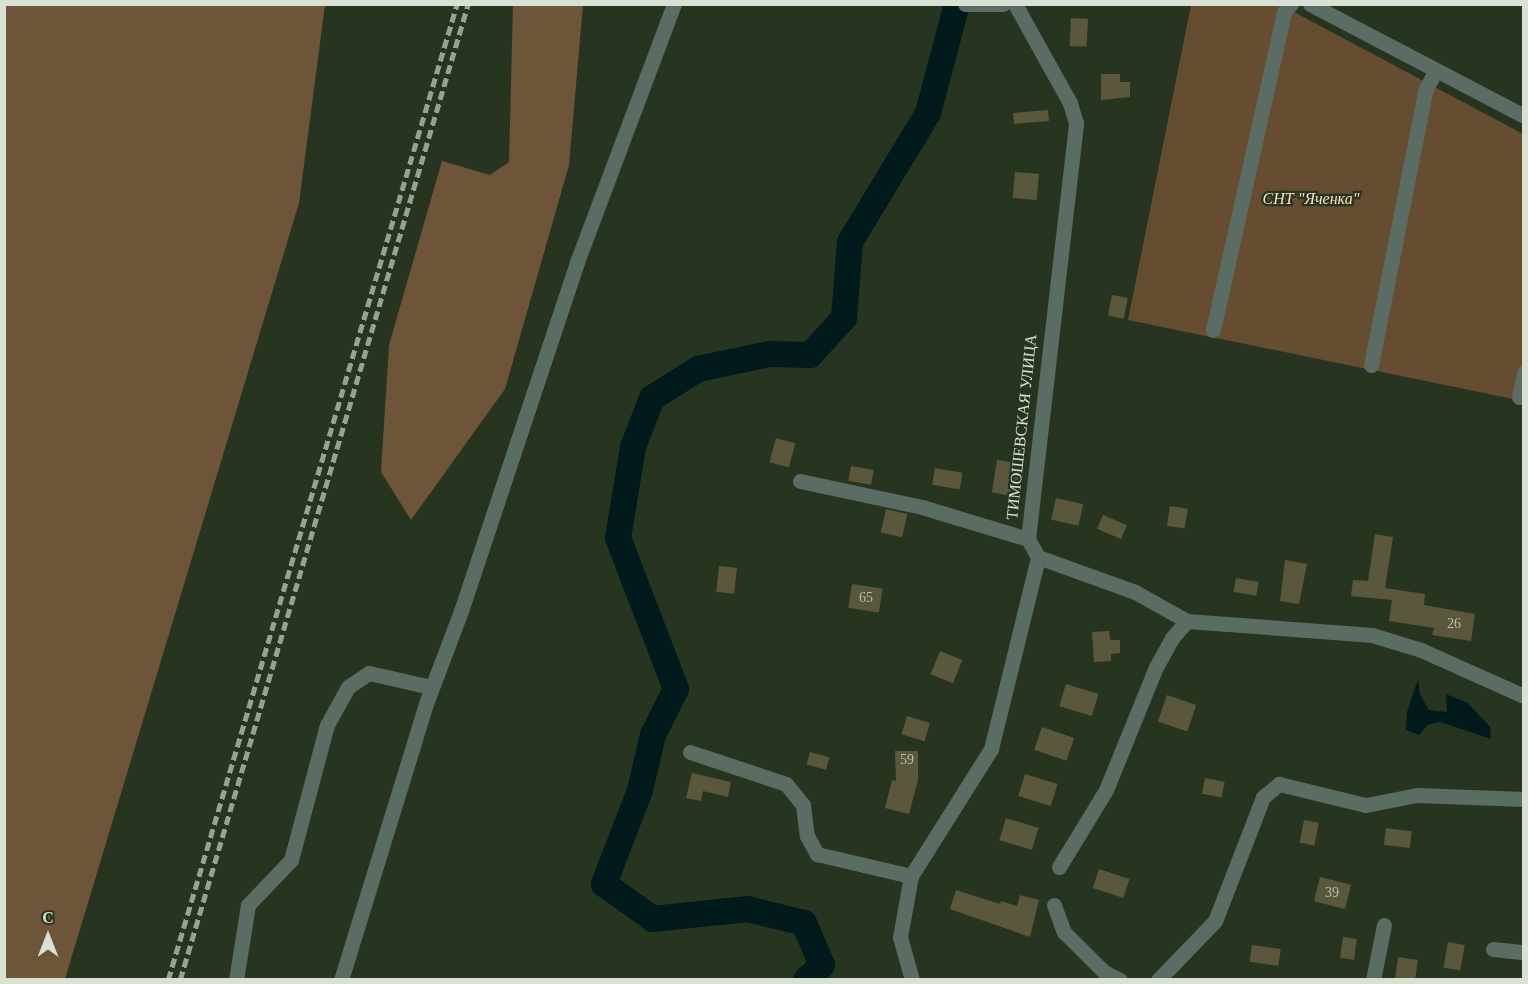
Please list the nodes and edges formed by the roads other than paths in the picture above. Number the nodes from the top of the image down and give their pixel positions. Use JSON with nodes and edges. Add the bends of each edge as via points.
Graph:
{"nodes":[{"id":1,"x":674,"y":4,"type":"edge"},
{"id":2,"x":1003,"y":4,"type":"edge"},
{"id":3,"x":1015,"y":4,"type":"edge"},
{"id":4,"x":1290,"y":4,"type":"edge"},
{"id":5,"x":1310,"y":4,"type":"edge"},
{"id":6,"x":966,"y":5,"type":"edge"},
{"id":7,"x":1436,"y":71,"type":"junction"},
{"id":8,"x":1524,"y":117,"type":"edge"},
{"id":9,"x":1213,"y":330,"type":"dead end"},
{"id":10,"x":1371,"y":364,"type":"dead end"},
{"id":11,"x":1524,"y":373,"type":"edge"},
{"id":12,"x":1519,"y":397,"type":"dead end"},
{"id":13,"x":800,"y":481,"type":"dead end"},
{"id":14,"x":1028,"y":539,"type":"junction"},
{"id":15,"x":1038,"y":557,"type":"junction"},
{"id":16,"x":1187,"y":621,"type":"junction"},
{"id":17,"x":429,"y":694,"type":"junction"},
{"id":18,"x":1524,"y":696,"type":"edge"},
{"id":19,"x":690,"y":752,"type":"dead end"},
{"id":20,"x":1524,"y":799,"type":"edge"},
{"id":21,"x":1059,"y":867,"type":"dead end"},
{"id":22,"x":911,"y":876,"type":"junction"},
{"id":23,"x":1054,"y":905,"type":"dead end"},
{"id":24,"x":1384,"y":925,"type":"dead end"},
{"id":25,"x":1493,"y":949,"type":"dead end"},
{"id":26,"x":1524,"y":952,"type":"edge"},
{"id":27,"x":236,"y":980,"type":"edge"},
{"id":28,"x":341,"y":980,"type":"edge"},
{"id":29,"x":912,"y":980,"type":"edge"},
{"id":30,"x":1120,"y":980,"type":"edge"},
{"id":31,"x":1158,"y":980,"type":"edge"},
{"id":32,"x":1373,"y":980,"type":"edge"}],
"edges":[{"from":1,"to":17,"type":"street","via":[[577,262],[461,611]]},
{"from":2,"to":6,"type":"street"},
{"from":3,"to":14,"type":"street","name":"ТИМОШЕВСКАЯ УЛИЦА","via":[[1070,103],[1076,123]]},
{"from":4,"to":9,"type":"street","via":[[1284,12]]},
{"from":5,"to":7,"type":"street"},
{"from":7,"to":8,"type":"street"},
{"from":7,"to":10,"type":"street","via":[[1426,88]]},
{"from":11,"to":12,"type":"street"},
{"from":13,"to":14,"type":"street","via":[[922,507]]},
{"from":14,"to":15,"type":"street","name":"ТИМОШЕВСКАЯ УЛИЦА"},
{"from":15,"to":16,"type":"street","via":[[1135,592]]},
{"from":15,"to":22,"type":"street","via":[[991,749]]},
{"from":16,"to":18,"type":"street","via":[[1372,635],[1421,650]]},
{"from":16,"to":21,"type":"street","via":[[1156,667],[1106,790]]},
{"from":17,"to":27,"type":"street","via":[[369,673],[348,687],[327,725],[291,860],[248,905]]},
{"from":17,"to":28,"type":"street"},
{"from":19,"to":22,"type":"street","via":[[786,784],[803,805],[807,836],[817,854]]},
{"from":20,"to":31,"type":"street","via":[[1417,795],[1366,805],[1279,784],[1263,797],[1215,921]]},
{"from":22,"to":29,"type":"street","via":[[900,937]]},
{"from":23,"to":30,"type":"street","via":[[1064,932],[1104,972]]},
{"from":24,"to":32,"type":"street"},
{"from":25,"to":26,"type":"street"}]}
